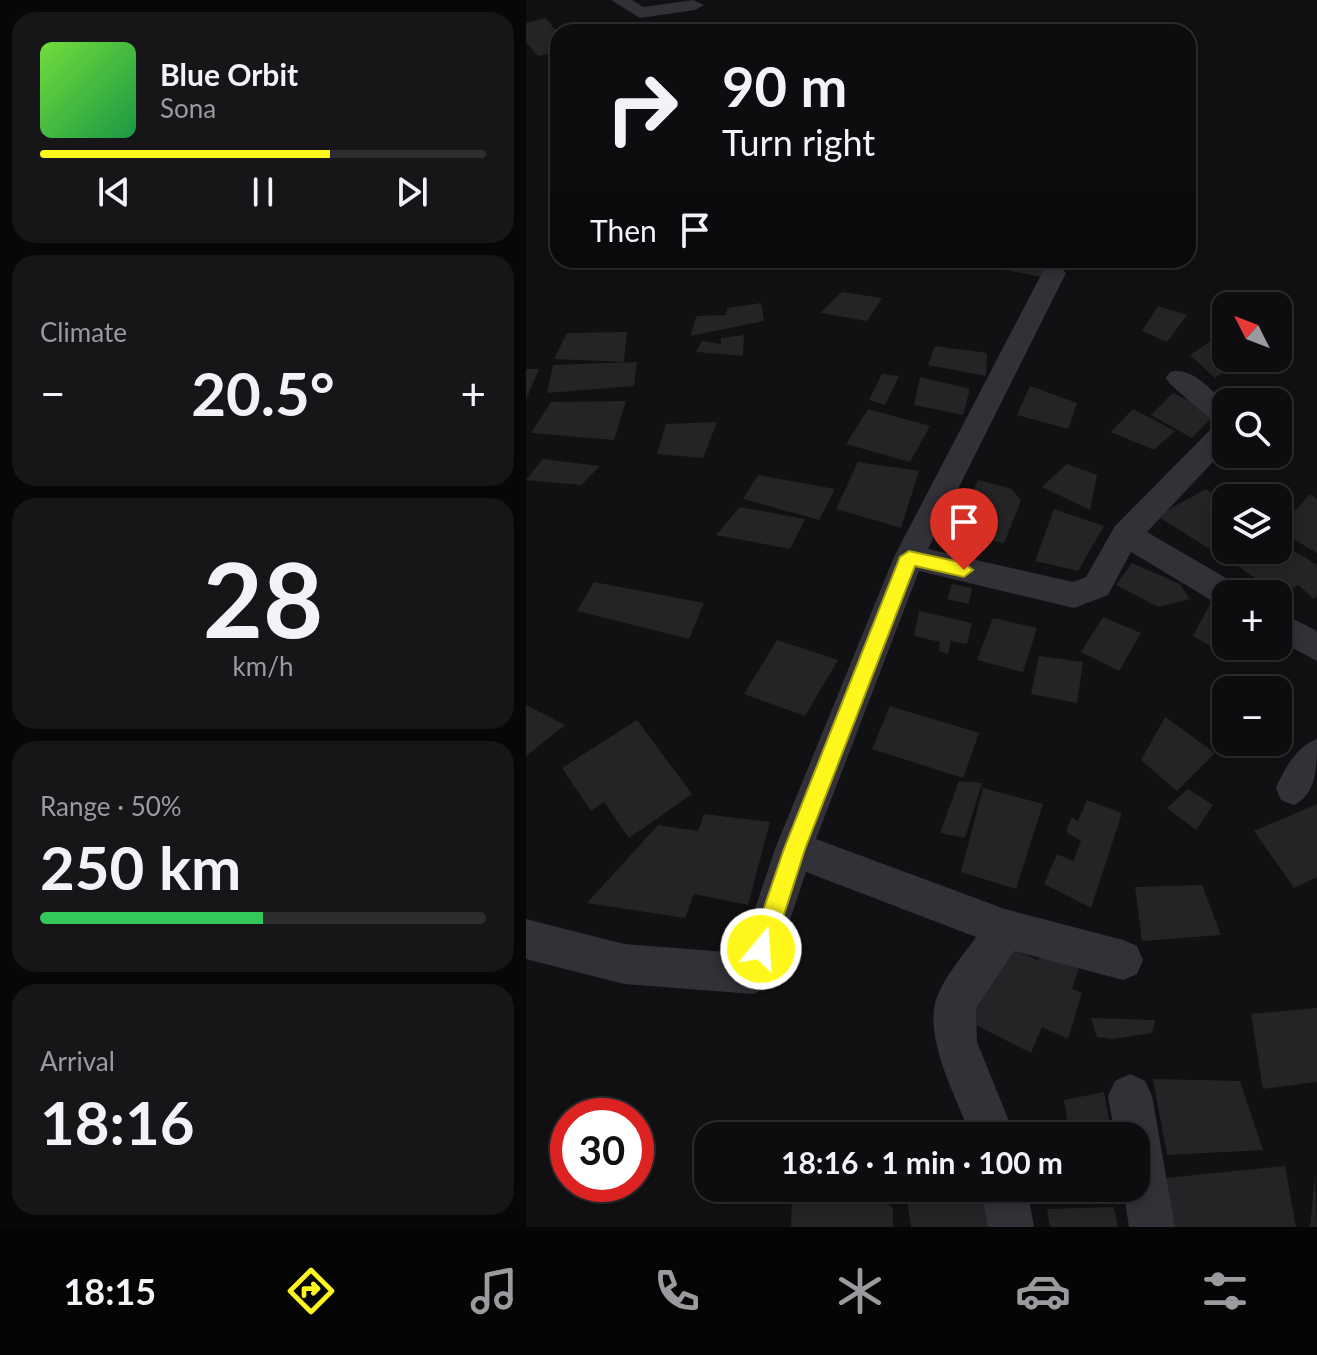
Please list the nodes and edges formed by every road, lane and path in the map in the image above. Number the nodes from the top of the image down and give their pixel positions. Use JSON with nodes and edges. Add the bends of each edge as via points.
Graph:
{"nodes":[{"id":1,"x":620,"y":0,"type":"edge"},
{"id":2,"x":695,"y":5,"type":"dead end"},
{"id":3,"x":1054,"y":273,"type":"dead end"},
{"id":4,"x":1179,"y":378,"type":"dead end"},
{"id":5,"x":1212,"y":406,"type":"edge"},
{"id":6,"x":1212,"y":445,"type":"edge"},
{"id":7,"x":1126,"y":534,"type":"junction"},
{"id":8,"x":909,"y":557,"type":"junction"},
{"id":9,"x":1212,"y":585,"type":"edge"},
{"id":10,"x":1292,"y":632,"type":"edge"},
{"id":11,"x":1317,"y":647,"type":"edge"},
{"id":12,"x":1317,"y":755,"type":"edge"},
{"id":13,"x":1294,"y":788,"type":"dead end"},
{"id":14,"x":794,"y":849,"type":"junction"},
{"id":15,"x":1005,"y":929,"type":"junction"},
{"id":16,"x":526,"y":939,"type":"edge"},
{"id":17,"x":1123,"y":960,"type":"dead end"},
{"id":18,"x":1130,"y":1096,"type":"dead end"},
{"id":19,"x":987,"y":1122,"type":"edge"},
{"id":20,"x":1007,"y":1202,"type":"edge"},
{"id":21,"x":1011,"y":1227,"type":"edge"},
{"id":22,"x":1152,"y":1227,"type":"edge"}],
"edges":[{"from":1,"to":2,"type":"street","via":[[640,13]]},
{"from":3,"to":8,"type":"street"},
{"from":4,"to":5,"type":"street"},
{"from":6,"to":7,"type":"street"},
{"from":7,"to":8,"type":"street","via":[[1097,586],[1074,595]]},
{"from":7,"to":9,"type":"street"},
{"from":8,"to":14,"type":"street"},
{"from":10,"to":11,"type":"street"},
{"from":12,"to":13,"type":"street"},
{"from":14,"to":15,"type":"street"},
{"from":14,"to":16,"type":"street","via":[[753,974],[624,964]]},
{"from":15,"to":17,"type":"street"},
{"from":15,"to":19,"type":"street","via":[[955,1003],[956,1042]]},
{"from":18,"to":22,"type":"street"},
{"from":20,"to":21,"type":"street"}]}
